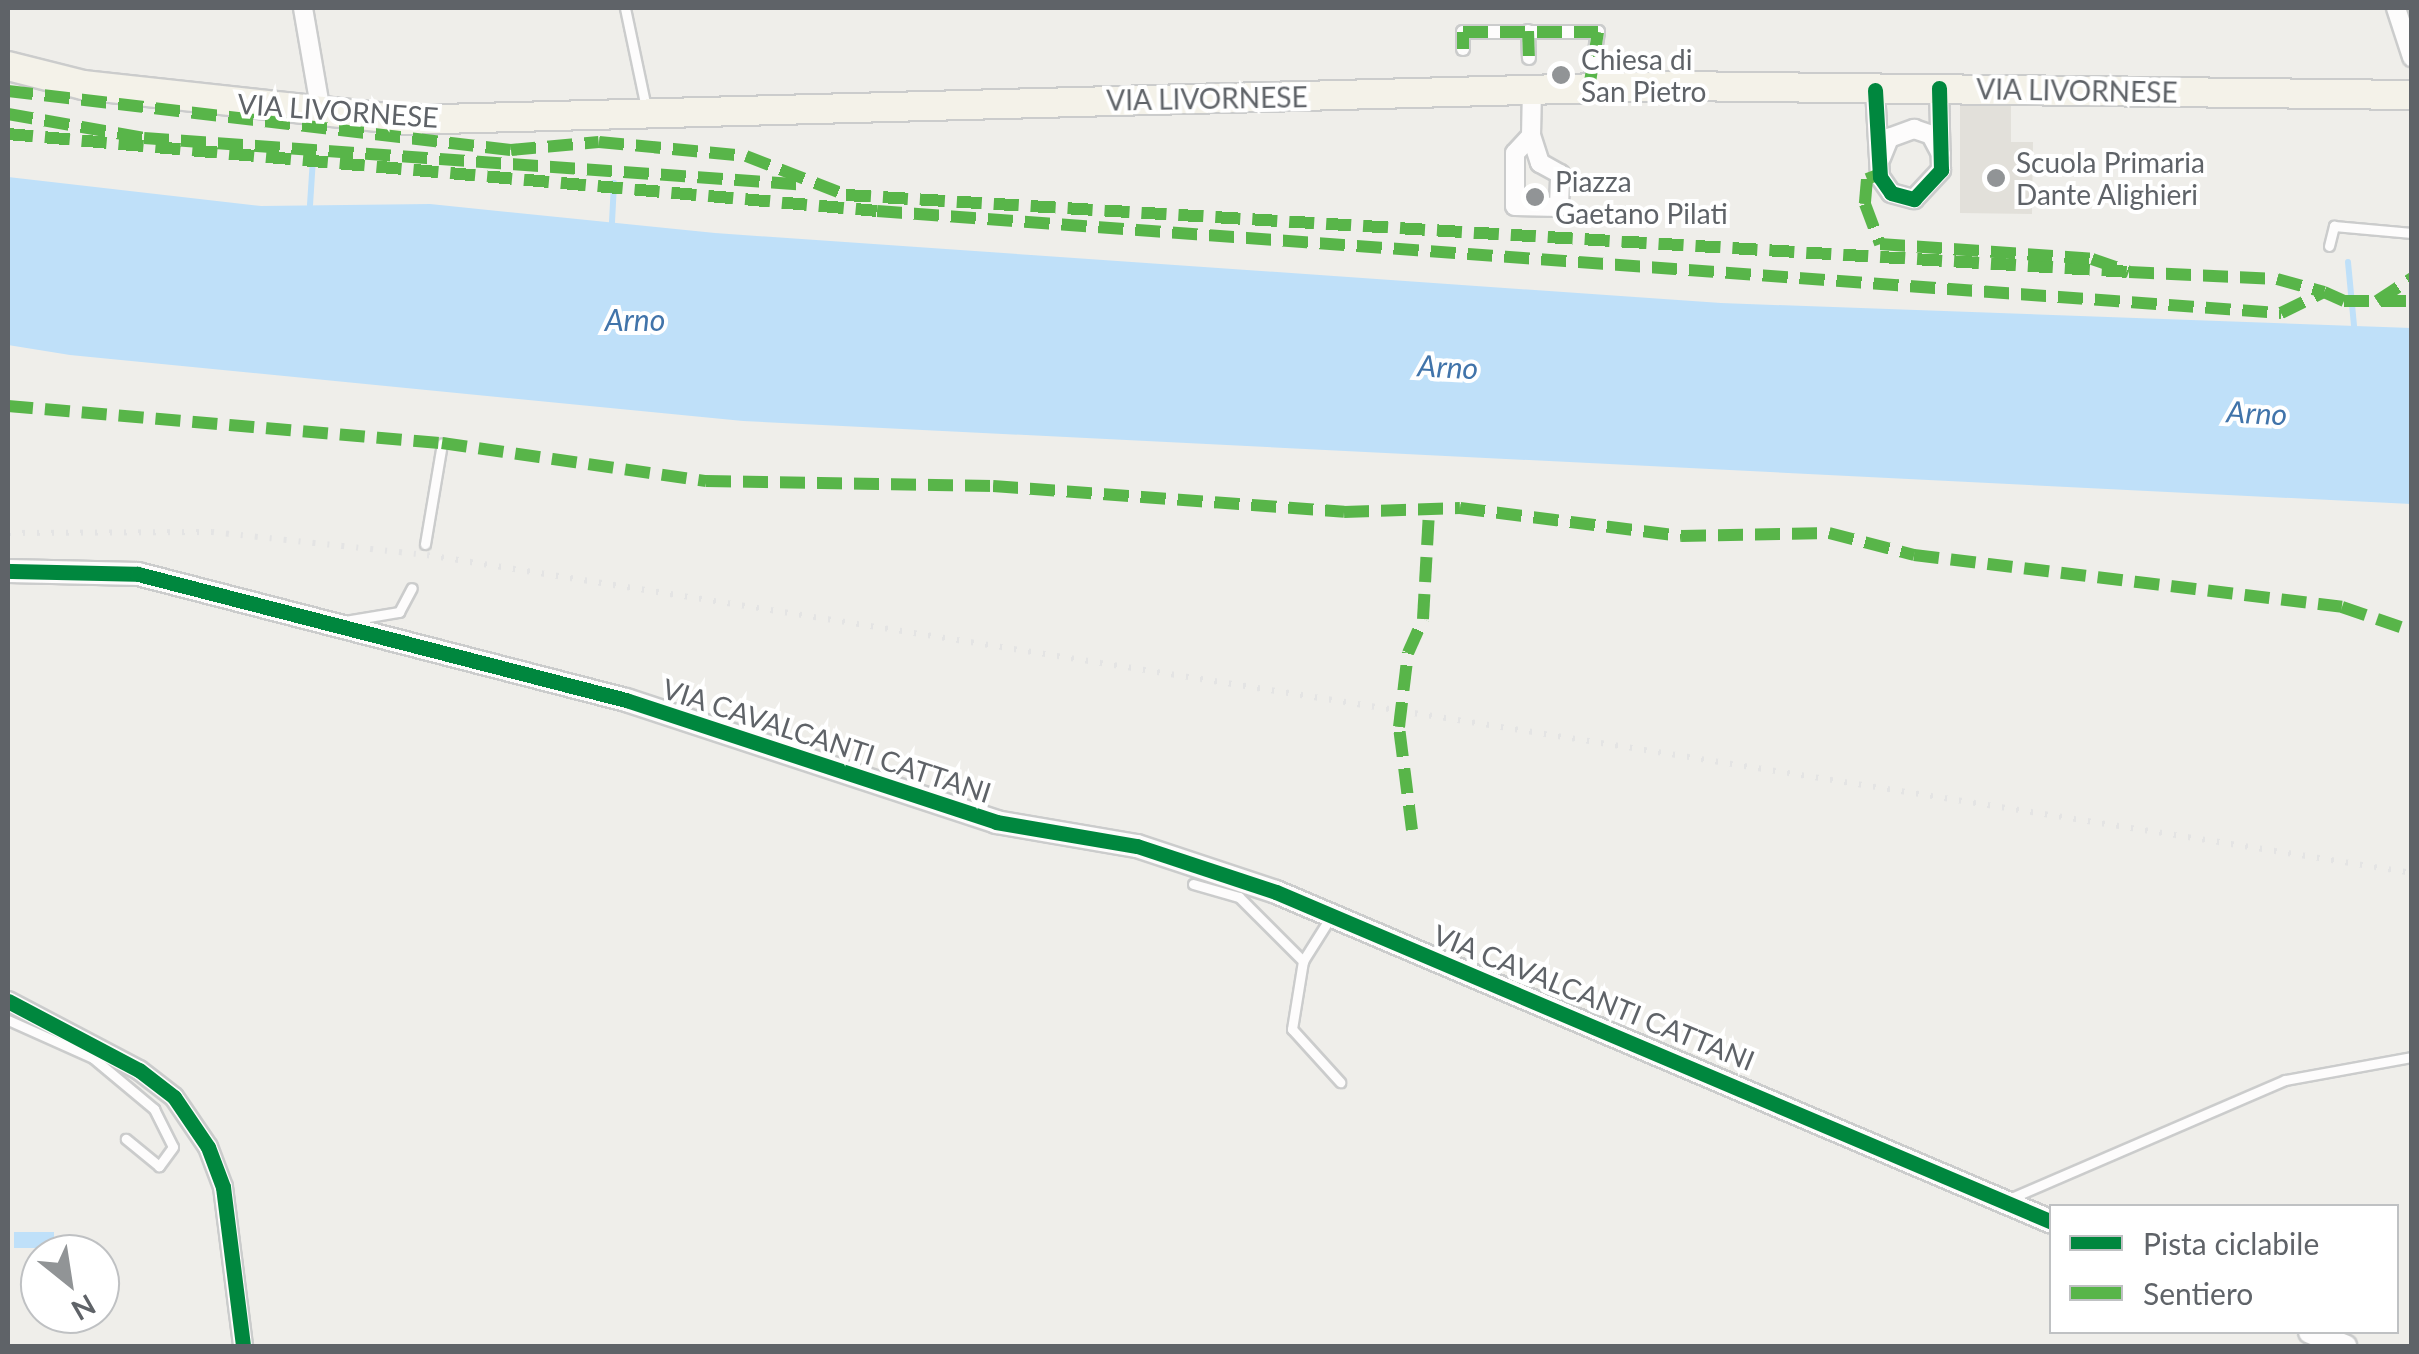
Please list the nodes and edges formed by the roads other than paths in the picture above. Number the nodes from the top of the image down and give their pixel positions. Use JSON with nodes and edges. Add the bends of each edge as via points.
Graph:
{"nodes":[{"id":1,"x":302,"y":8,"type":"edge"},
{"id":2,"x":625,"y":8,"type":"edge"},
{"id":3,"x":2405,"y":16,"type":"edge"},
{"id":4,"x":1528,"y":31,"type":"junction"},
{"id":5,"x":1463,"y":49,"type":"dead end"},
{"id":6,"x":2412,"y":57,"type":"edge"},
{"id":7,"x":1529,"y":58,"type":"dead end"},
{"id":8,"x":8,"y":66,"type":"edge"},
{"id":9,"x":1590,"y":88,"type":"junction"},
{"id":10,"x":1940,"y":88,"type":"junction"},
{"id":11,"x":1532,"y":90,"type":"junction"},
{"id":12,"x":1876,"y":90,"type":"junction"},
{"id":13,"x":2412,"y":96,"type":"edge"},
{"id":14,"x":321,"y":112,"type":"junction"},
{"id":15,"x":648,"y":116,"type":"junction"},
{"id":16,"x":1531,"y":136,"type":"dead end"},
{"id":17,"x":1942,"y":160,"type":"junction"},
{"id":18,"x":1879,"y":167,"type":"junction"},
{"id":19,"x":2412,"y":232,"type":"edge"},
{"id":20,"x":2330,"y":246,"type":"dead end"},
{"id":21,"x":442,"y":443,"type":"dead end"},
{"id":22,"x":425,"y":544,"type":"dead end"},
{"id":23,"x":8,"y":571,"type":"edge"},
{"id":24,"x":412,"y":588,"type":"dead end"},
{"id":25,"x":333,"y":626,"type":"junction"},
{"id":26,"x":1193,"y":884,"type":"dead end"},
{"id":27,"x":1331,"y":916,"type":"junction"},
{"id":28,"x":1303,"y":960,"type":"junction"},
{"id":29,"x":8,"y":1001,"type":"edge"},
{"id":30,"x":8,"y":1020,"type":"edge"},
{"id":31,"x":2412,"y":1057,"type":"edge"},
{"id":32,"x":1340,"y":1082,"type":"dead end"},
{"id":33,"x":126,"y":1139,"type":"dead end"},
{"id":34,"x":2004,"y":1200,"type":"junction"},
{"id":35,"x":2049,"y":1221,"type":"edge"},
{"id":36,"x":2315,"y":1334,"type":"edge"},
{"id":37,"x":243,"y":1346,"type":"edge"},
{"id":38,"x":2345,"y":1346,"type":"edge"}],
"edges":[{"from":1,"to":14,"type":"street"},
{"from":2,"to":15,"type":"lane"},
{"from":3,"to":6,"type":"street"},
{"from":4,"to":5,"type":"street","via":[[1463,32]]},
{"from":4,"to":7,"type":"street"},
{"from":4,"to":9,"type":"street","via":[[1598,32]]},
{"from":8,"to":14,"type":"main road","name":"VIA LIVORNESE","via":[[83,85]]},
{"from":9,"to":11,"type":"main road","name":"VIA LIVORNESE"},
{"from":9,"to":12,"type":"main road","name":"VIA LIVORNESE"},
{"from":10,"to":12,"type":"main road","name":"VIA LIVORNESE"},
{"from":10,"to":13,"type":"main road","name":"VIA LIVORNESE"},
{"from":10,"to":17,"type":"street"},
{"from":11,"to":15,"type":"main road","name":"VIA LIVORNESE","via":[[894,101]]},
{"from":11,"to":16,"type":"street"},
{"from":12,"to":18,"type":"street"},
{"from":14,"to":15,"type":"main road","name":"VIA LIVORNESE","via":[[403,120]]},
{"from":17,"to":18,"type":"street","via":[[1931,135],[1906,130],[1889,138]]},
{"from":17,"to":18,"type":"street","via":[[1938,182],[1914,199],[1891,192]]},
{"from":19,"to":20,"type":"lane","via":[[2334,226]]},
{"from":21,"to":22,"type":"lane"},
{"from":23,"to":25,"type":"street","name":"VIA CAVALCANTI CATTANI","via":[[138,574]]},
{"from":24,"to":25,"type":"lane","via":[[398,612]]},
{"from":25,"to":27,"type":"street","name":"VIA CAVALCANTI CATTANI","via":[[626,700],[978,817],[1137,846]]},
{"from":26,"to":28,"type":"lane","via":[[1239,897]]},
{"from":27,"to":28,"type":"lane"},
{"from":27,"to":34,"type":"street","name":"VIA CAVALCANTI CATTANI"},
{"from":28,"to":32,"type":"lane","via":[[1292,1029]]},
{"from":29,"to":37,"type":"street","via":[[138,1070],[200,1135],[224,1188]]},
{"from":30,"to":33,"type":"lane","via":[[93,1058],[154,1109],[173,1148],[159,1166]]},
{"from":31,"to":34,"type":"lane","via":[[2284,1080],[2071,1180]]},
{"from":34,"to":35,"type":"street","name":"VIA CAVALCANTI CATTANI"},
{"from":36,"to":38,"type":"street"}]}
